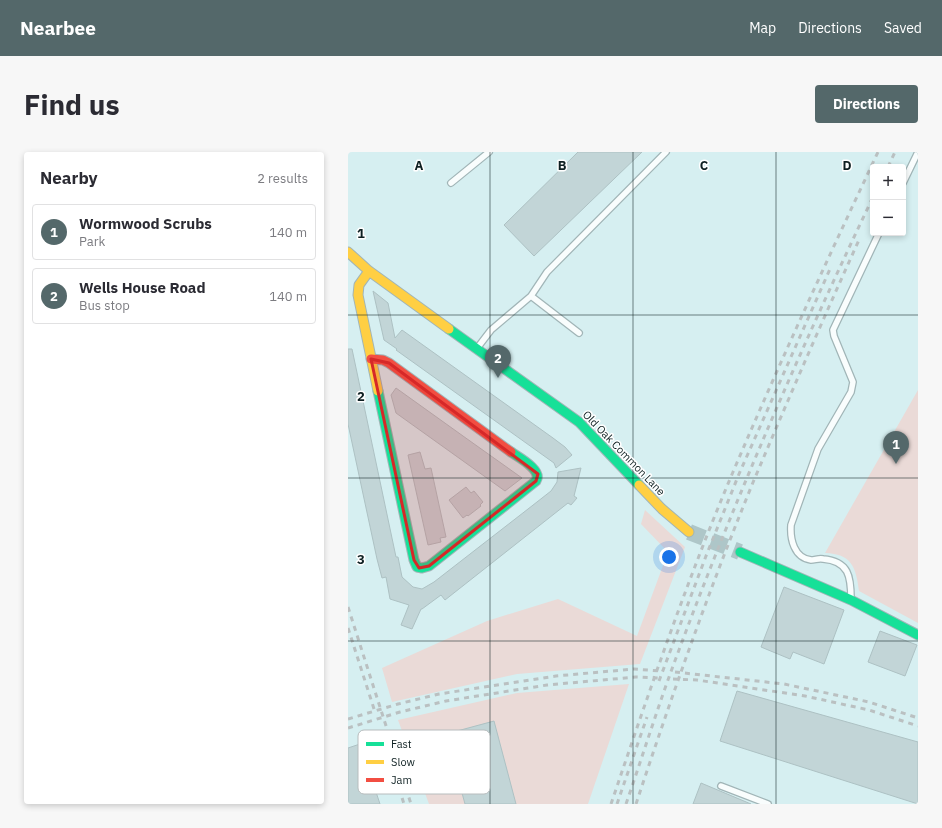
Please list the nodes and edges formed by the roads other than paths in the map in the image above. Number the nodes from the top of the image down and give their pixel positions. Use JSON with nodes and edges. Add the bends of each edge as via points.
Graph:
{"nodes":[{"id":1,"x":490,"y":152,"type":"edge"},
{"id":2,"x":666,"y":152,"type":"edge"},
{"id":3,"x":918,"y":152,"type":"edge"},
{"id":4,"x":906,"y":176,"type":"edge"},
{"id":5,"x":451,"y":183,"type":"dead end"},
{"id":6,"x":878,"y":236,"type":"edge"},
{"id":7,"x":348,"y":252,"type":"edge"},
{"id":8,"x":369,"y":271,"type":"junction"},
{"id":9,"x":531,"y":296,"type":"junction"},
{"id":10,"x":579,"y":333,"type":"dead end"},
{"id":11,"x":477,"y":349,"type":"junction"},
{"id":12,"x":371,"y":359,"type":"junction"},
{"id":13,"x":689,"y":532,"type":"tunnel mouth"},
{"id":14,"x":740,"y":552,"type":"tunnel mouth"},
{"id":15,"x":851,"y":600,"type":"junction"},
{"id":16,"x":918,"y":635,"type":"edge"},
{"id":17,"x":721,"y":786,"type":"dead end"},
{"id":18,"x":768,"y":804,"type":"edge"}],
"edges":[{"from":1,"to":5,"type":"lane"},
{"from":2,"to":9,"type":"lane","via":[[547,272]]},
{"from":3,"to":4,"type":"lane"},
{"from":6,"to":15,"type":"lane","via":[[833,330],[853,382],[851,392],[818,449],[791,525],[790,536],[803,557],[811,560],[834,560],[841,564],[850,577]]},
{"from":7,"to":8,"type":"street","name":"Old Oak Common Lane"},
{"from":8,"to":11,"type":"street","name":"Old Oak Common Lane"},
{"from":8,"to":12,"type":"street","via":[[357,290]]},
{"from":9,"to":10,"type":"lane"},
{"from":9,"to":11,"type":"lane","via":[[491,330]]},
{"from":11,"to":13,"type":"street","name":"Old Oak Common Lane","via":[[579,422],[662,509]]},
{"from":12,"to":12,"type":"street","via":[[414,560],[417,567],[425,568],[536,481],[538,474],[389,363]]},
{"from":14,"to":15,"type":"street"},
{"from":15,"to":16,"type":"street"},
{"from":17,"to":18,"type":"lane"}]}
